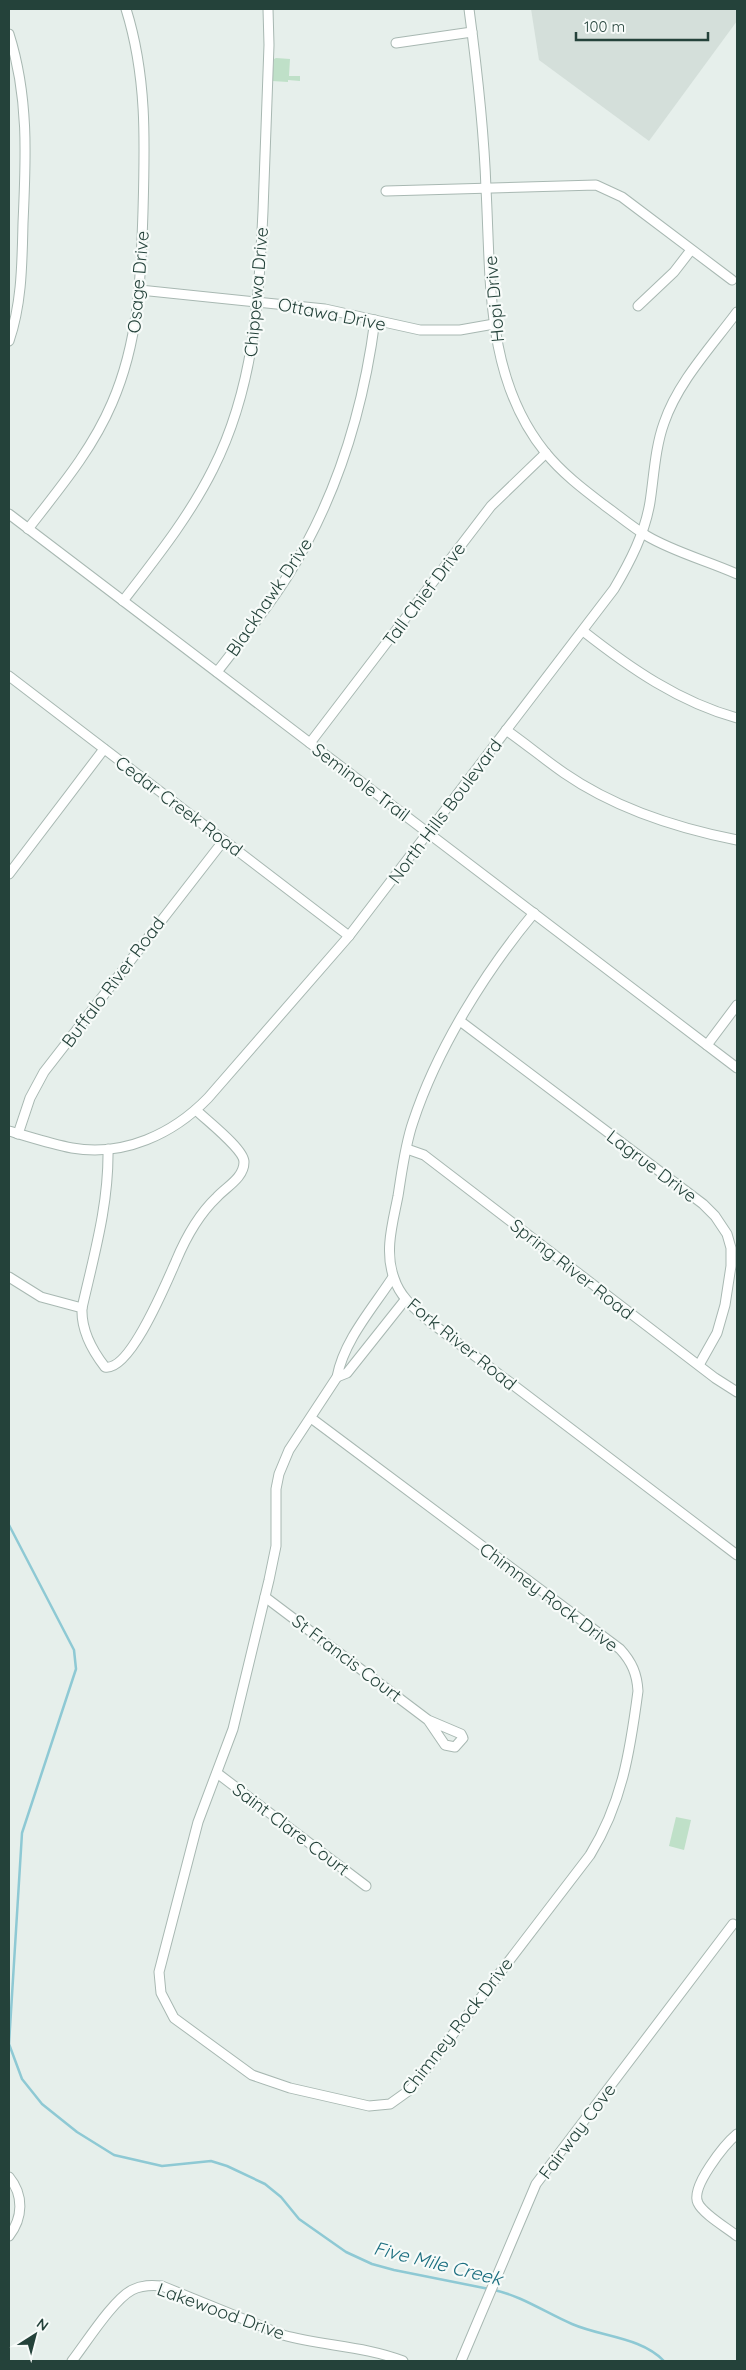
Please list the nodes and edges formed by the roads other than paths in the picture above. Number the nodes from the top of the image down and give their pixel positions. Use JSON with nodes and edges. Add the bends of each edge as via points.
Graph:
{"nodes":[{"id":1,"x":126,"y":9,"type":"edge"},
{"id":2,"x":268,"y":9,"type":"edge"},
{"id":3,"x":469,"y":9,"type":"edge"},
{"id":4,"x":472,"y":32,"type":"junction"},
{"id":5,"x":9,"y":34,"type":"edge"},
{"id":6,"x":396,"y":43,"type":"dead end"},
{"id":7,"x":486,"y":187,"type":"junction"},
{"id":8,"x":386,"y":191,"type":"dead end"},
{"id":9,"x":691,"y":250,"type":"junction"},
{"id":10,"x":732,"y":280,"type":"dead end"},
{"id":11,"x":140,"y":290,"type":"junction"},
{"id":12,"x":258,"y":301,"type":"junction"},
{"id":13,"x":638,"y":306,"type":"dead end"},
{"id":14,"x":737,"y":312,"type":"edge"},
{"id":15,"x":375,"y":320,"type":"junction"},
{"id":16,"x":494,"y":324,"type":"junction"},
{"id":17,"x":9,"y":341,"type":"edge"},
{"id":18,"x":546,"y":452,"type":"junction"},
{"id":19,"x":9,"y":514,"type":"edge"},
{"id":20,"x":28,"y":529,"type":"junction"},
{"id":21,"x":642,"y":533,"type":"junction"},
{"id":22,"x":737,"y":574,"type":"edge"},
{"id":23,"x":123,"y":601,"type":"junction"},
{"id":24,"x":583,"y":631,"type":"junction"},
{"id":25,"x":217,"y":672,"type":"junction"},
{"id":26,"x":9,"y":676,"type":"edge"},
{"id":27,"x":737,"y":718,"type":"edge"},
{"id":28,"x":506,"y":730,"type":"junction"},
{"id":29,"x":310,"y":743,"type":"junction"},
{"id":30,"x":104,"y":749,"type":"junction"},
{"id":31,"x":428,"y":832,"type":"junction"},
{"id":32,"x":224,"y":840,"type":"junction"},
{"id":33,"x":737,"y":840,"type":"edge"},
{"id":34,"x":9,"y":874,"type":"edge"},
{"id":35,"x":534,"y":913,"type":"junction"},
{"id":36,"x":349,"y":936,"type":"junction"},
{"id":37,"x":737,"y":1005,"type":"edge"},
{"id":38,"x":460,"y":1021,"type":"junction"},
{"id":39,"x":707,"y":1045,"type":"junction"},
{"id":40,"x":737,"y":1068,"type":"edge"},
{"id":41,"x":196,"y":1110,"type":"junction"},
{"id":42,"x":9,"y":1131,"type":"edge"},
{"id":43,"x":18,"y":1134,"type":"junction"},
{"id":44,"x":108,"y":1149,"type":"junction"},
{"id":45,"x":407,"y":1149,"type":"junction"},
{"id":46,"x":9,"y":1277,"type":"edge"},
{"id":47,"x":393,"y":1277,"type":"junction"},
{"id":48,"x":405,"y":1300,"type":"junction"},
{"id":49,"x":82,"y":1308,"type":"junction"},
{"id":50,"x":699,"y":1365,"type":"junction"},
{"id":51,"x":337,"y":1377,"type":"junction"},
{"id":52,"x":737,"y":1392,"type":"edge"},
{"id":53,"x":311,"y":1418,"type":"junction"},
{"id":54,"x":737,"y":1555,"type":"edge"},
{"id":55,"x":265,"y":1597,"type":"junction"},
{"id":56,"x":428,"y":1720,"type":"dead end"},
{"id":57,"x":217,"y":1773,"type":"junction"},
{"id":58,"x":366,"y":1886,"type":"dead end"},
{"id":59,"x":733,"y":1924,"type":"dead end"},
{"id":60,"x":737,"y":2134,"type":"edge"},
{"id":61,"x":9,"y":2178,"type":"edge"},
{"id":62,"x":9,"y":2236,"type":"edge"},
{"id":63,"x":737,"y":2236,"type":"edge"},
{"id":64,"x":72,"y":2361,"type":"edge"},
{"id":65,"x":402,"y":2361,"type":"edge"},
{"id":66,"x":461,"y":2361,"type":"edge"}],
"edges":[{"from":1,"to":11,"type":"street","name":"Osage Drive","via":[[135,44],[145,115]]},
{"from":2,"to":12,"type":"street","name":"Chippewa Drive"},
{"from":3,"to":4,"type":"street","name":"Hopi Drive"},
{"from":4,"to":6,"type":"street"},
{"from":4,"to":7,"type":"street","name":"Hopi Drive"},
{"from":5,"to":17,"type":"street","via":[[24,98],[26,155],[20,294]]},
{"from":7,"to":8,"type":"street"},
{"from":7,"to":9,"type":"street","via":[[596,185],[622,197]]},
{"from":7,"to":16,"type":"street","name":"Hopi Drive"},
{"from":9,"to":10,"type":"street"},
{"from":9,"to":13,"type":"street","via":[[674,272]]},
{"from":11,"to":12,"type":"street","name":"Ottawa Drive"},
{"from":11,"to":20,"type":"street","name":"Osage Drive","via":[[132,342],[111,405],[92,442]]},
{"from":12,"to":15,"type":"street","name":"Ottawa Drive","via":[[325,309]]},
{"from":12,"to":23,"type":"street","name":"Chippewa Drive","via":[[245,382],[214,469],[185,518]]},
{"from":14,"to":21,"type":"street","name":"North Hills Boulevard","via":[[682,386],[668,412],[660,436]]},
{"from":15,"to":16,"type":"street","name":"Ottawa Drive","via":[[405,328],[441,331]]},
{"from":15,"to":25,"type":"street","name":"Blackhawk Drive","via":[[360,408],[329,498],[286,577]]},
{"from":16,"to":18,"type":"street","name":"Hopi Drive","via":[[511,394],[527,426]]},
{"from":18,"to":21,"type":"street","name":"Hopi Drive","via":[[574,481]]},
{"from":18,"to":29,"type":"street","name":"Tall Chief Drive","via":[[490,506]]},
{"from":19,"to":20,"type":"street","name":"Seminole Trail"},
{"from":20,"to":23,"type":"street","name":"Seminole Trail"},
{"from":21,"to":22,"type":"street","name":"Hopi Drive"},
{"from":21,"to":24,"type":"street","name":"North Hills Boulevard","via":[[614,589]]},
{"from":23,"to":25,"type":"street","name":"Seminole Trail"},
{"from":24,"to":27,"type":"street","via":[[666,688],[704,707]]},
{"from":24,"to":28,"type":"street","name":"North Hills Boulevard"},
{"from":25,"to":29,"type":"street","name":"Seminole Trail"},
{"from":26,"to":30,"type":"street","name":"Cedar Creek Road"},
{"from":28,"to":31,"type":"street","name":"North Hills Boulevard"},
{"from":28,"to":33,"type":"street","via":[[565,774],[608,799],[656,820]]},
{"from":29,"to":31,"type":"street","name":"Seminole Trail"},
{"from":30,"to":32,"type":"street","name":"Cedar Creek Road"},
{"from":30,"to":34,"type":"street"},
{"from":31,"to":35,"type":"street","name":"Seminole Trail"},
{"from":31,"to":36,"type":"street","name":"North Hills Boulevard"},
{"from":32,"to":36,"type":"street","name":"Cedar Creek Road"},
{"from":32,"to":43,"type":"street","name":"Buffalo River Road","via":[[44,1072],[30,1098]]},
{"from":35,"to":38,"type":"street","name":"Fork River Road","via":[[497,961]]},
{"from":35,"to":39,"type":"street","name":"Seminole Trail"},
{"from":36,"to":41,"type":"street","name":"North Hills Boulevard"},
{"from":37,"to":39,"type":"street"},
{"from":38,"to":45,"type":"street","name":"Fork River Road","via":[[425,1088],[412,1123]]},
{"from":38,"to":50,"type":"street","name":"Lagrue Drive","via":[[703,1204],[722,1225],[731,1248],[730,1277],[715,1340]]},
{"from":39,"to":40,"type":"street","name":"Seminole Trail"},
{"from":41,"to":44,"type":"street","name":"North Hills Boulevard","via":[[163,1133]]},
{"from":41,"to":49,"type":"street","via":[[238,1148],[244,1158],[243,1169],[208,1206],[187,1237],[152,1312],[132,1348],[117,1365],[105,1367],[84,1330]]},
{"from":42,"to":43,"type":"street","name":"North Hills Boulevard"},
{"from":43,"to":44,"type":"street","name":"North Hills Boulevard","via":[[71,1148]]},
{"from":44,"to":49,"type":"street","via":[[106,1203]]},
{"from":45,"to":47,"type":"street","name":"Fork River Road","via":[[390,1234]]},
{"from":45,"to":50,"type":"street","name":"Spring River Road","via":[[424,1155]]},
{"from":46,"to":49,"type":"street","via":[[41,1297]]},
{"from":47,"to":48,"type":"street","name":"Fork River Road"},
{"from":47,"to":51,"type":"street","name":"Chimney Rock Drive","via":[[354,1336]]},
{"from":48,"to":51,"type":"street","name":"Chimney Rock Drive","via":[[347,1373]]},
{"from":48,"to":54,"type":"street","name":"Fork River Road","via":[[454,1341]]},
{"from":50,"to":52,"type":"street","name":"Spring River Road"},
{"from":51,"to":53,"type":"street","name":"Chimney Rock Drive"},
{"from":53,"to":55,"type":"street","name":"Chimney Rock Drive","via":[[289,1450],[279,1474],[276,1546]]},
{"from":53,"to":57,"type":"street","name":"Chimney Rock Drive","via":[[625,1655],[634,1668],[638,1691],[622,1788],[604,1833],[590,1855],[411,2089],[390,2104],[369,2106],[290,2088],[252,2075],[181,2024],[165,2004],[159,1981],[160,1962],[198,1822]]},
{"from":55,"to":56,"type":"street","name":"St Francis Court"},
{"from":55,"to":57,"type":"street","name":"Chimney Rock Drive","via":[[233,1729]]},
{"from":57,"to":58,"type":"street","name":"Saint Clare Court"},
{"from":59,"to":66,"type":"street","name":"Fairway Cove","via":[[536,2184]]},
{"from":60,"to":63,"type":"street","via":[[700,2182],[696,2192],[700,2206]]},
{"from":61,"to":62,"type":"street","via":[[19,2198],[20,2210],[18,2222]]},
{"from":64,"to":65,"type":"street","name":"Lakewood Drive","via":[[119,2300],[134,2289],[149,2285],[162,2286],[283,2335],[368,2350]]}]}
